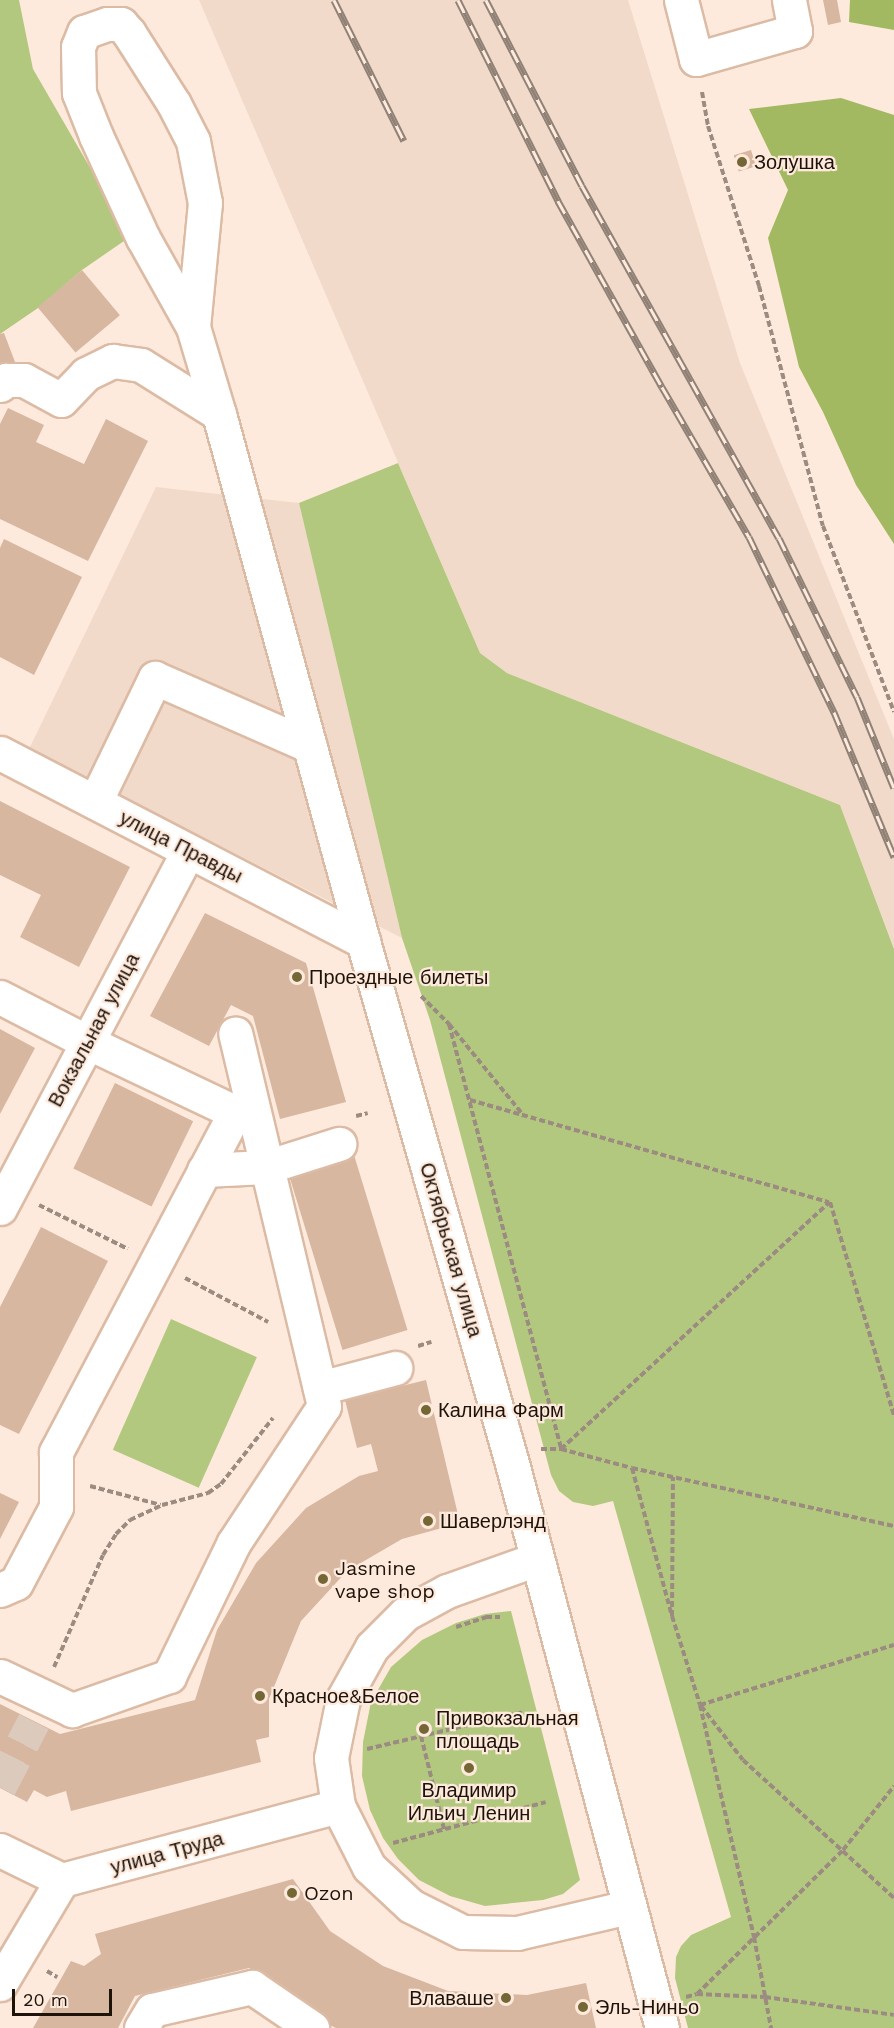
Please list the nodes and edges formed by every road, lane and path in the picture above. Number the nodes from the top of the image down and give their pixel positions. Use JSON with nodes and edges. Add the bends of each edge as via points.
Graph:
{"nodes":[{"id":1,"x":681,"y":0,"type":"edge"},
{"id":2,"x":789,"y":0,"type":"edge"},
{"id":3,"x":696,"y":58,"type":"junction"},
{"id":4,"x":193,"y":327,"type":"junction"},
{"id":5,"x":0,"y":385,"type":"edge"},
{"id":6,"x":219,"y":414,"type":"junction"},
{"id":7,"x":894,"y":712,"type":"edge"},
{"id":8,"x":310,"y":746,"type":"junction"},
{"id":9,"x":0,"y":753,"type":"edge"},
{"id":10,"x":95,"y":802,"type":"junction"},
{"id":11,"x":188,"y":851,"type":"junction"},
{"id":12,"x":363,"y":941,"type":"junction"},
{"id":13,"x":421,"y":996,"type":"dead end"},
{"id":14,"x":0,"y":997,"type":"edge"},
{"id":15,"x":449,"y":1023,"type":"junction"},
{"id":16,"x":235,"y":1033,"type":"dead end"},
{"id":17,"x":87,"y":1042,"type":"junction"},
{"id":18,"x":470,"y":1100,"type":"junction"},
{"id":19,"x":524,"y":1116,"type":"junction"},
{"id":20,"x":245,"y":1117,"type":"junction"},
{"id":21,"x":339,"y":1144,"type":"dead end"},
{"id":22,"x":266,"y":1167,"type":"junction"},
{"id":23,"x":204,"y":1170,"type":"junction"},
{"id":24,"x":830,"y":1202,"type":"junction"},
{"id":25,"x":0,"y":1208,"type":"edge"},
{"id":26,"x":395,"y":1368,"type":"dead end"},
{"id":27,"x":320,"y":1388,"type":"junction"},
{"id":28,"x":894,"y":1416,"type":"edge"},
{"id":29,"x":540,"y":1449,"type":"dead end"},
{"id":30,"x":561,"y":1449,"type":"junction"},
{"id":31,"x":632,"y":1468,"type":"junction"},
{"id":32,"x":673,"y":1477,"type":"junction"},
{"id":33,"x":56,"y":1479,"type":"junction"},
{"id":34,"x":162,"y":1505,"type":"junction"},
{"id":35,"x":894,"y":1526,"type":"edge"},
{"id":36,"x":537,"y":1559,"type":"junction"},
{"id":37,"x":0,"y":1590,"type":"edge"},
{"id":38,"x":672,"y":1616,"type":"junction"},
{"id":39,"x":500,"y":1617,"type":"dead end"},
{"id":40,"x":448,"y":1630,"type":"dead end"},
{"id":41,"x":894,"y":1645,"type":"edge"},
{"id":42,"x":0,"y":1676,"type":"edge"},
{"id":43,"x":700,"y":1705,"type":"junction"},
{"id":44,"x":40,"y":1709,"type":"junction"},
{"id":45,"x":524,"y":1712,"type":"dead end"},
{"id":46,"x":421,"y":1736,"type":"junction"},
{"id":47,"x":366,"y":1743,"type":"dead end"},
{"id":48,"x":365,"y":1749,"type":"junction"},
{"id":49,"x":365,"y":1758,"type":"dead end"},
{"id":50,"x":894,"y":1786,"type":"edge"},
{"id":51,"x":546,"y":1802,"type":"dead end"},
{"id":52,"x":338,"y":1806,"type":"junction"},
{"id":53,"x":444,"y":1829,"type":"junction"},
{"id":54,"x":386,"y":1836,"type":"dead end"},
{"id":55,"x":391,"y":1844,"type":"junction"},
{"id":56,"x":0,"y":1850,"type":"edge"},
{"id":57,"x":843,"y":1850,"type":"junction"},
{"id":58,"x":396,"y":1851,"type":"dead end"},
{"id":59,"x":62,"y":1881,"type":"junction"},
{"id":60,"x":894,"y":1898,"type":"edge"},
{"id":61,"x":629,"y":1907,"type":"junction"},
{"id":62,"x":754,"y":1937,"type":"junction"},
{"id":63,"x":45,"y":1969,"type":"dead end"},
{"id":64,"x":57,"y":1977,"type":"dead end"},
{"id":65,"x":0,"y":1984,"type":"edge"},
{"id":66,"x":697,"y":1994,"type":"junction"},
{"id":67,"x":686,"y":1997,"type":"dead end"},
{"id":68,"x":765,"y":1997,"type":"junction"},
{"id":69,"x":894,"y":2015,"type":"edge"},
{"id":70,"x":141,"y":2028,"type":"edge"},
{"id":71,"x":312,"y":2028,"type":"edge"},
{"id":72,"x":662,"y":2028,"type":"edge"},
{"id":73,"x":771,"y":2028,"type":"edge"}],
"edges":[{"from":1,"to":3,"type":"street"},
{"from":2,"to":3,"type":"street","via":[[795,31]]},
{"from":3,"to":7,"type":"path","via":[[708,126],[759,286],[823,526]]},
{"from":4,"to":4,"type":"street","via":[[143,237],[79,93],[78,47],[84,32],[107,24],[121,24],[129,33],[193,141],[204,203]]},
{"from":4,"to":6,"type":"street","name":"Октябрьская улица"},
{"from":5,"to":6,"type":"street","via":[[6,380],[24,380],[61,400],[86,374],[113,361],[141,365]]},
{"from":6,"to":8,"type":"street","name":"Октябрьская улица"},
{"from":8,"to":10,"type":"street","via":[[155,678]]},
{"from":8,"to":12,"type":"street","name":"Октябрьская улица"},
{"from":9,"to":10,"type":"street","name":"улица Правды"},
{"from":10,"to":11,"type":"street","name":"улица Правды"},
{"from":11,"to":12,"type":"street","name":"улица Правды"},
{"from":11,"to":17,"type":"street","name":"Вокзальная улица"},
{"from":12,"to":36,"type":"street","name":"Октябрьская улица"},
{"from":13,"to":15,"type":"path"},
{"from":14,"to":17,"type":"street"},
{"from":15,"to":18,"type":"path"},
{"from":15,"to":19,"type":"path"},
{"from":16,"to":20,"type":"street"},
{"from":17,"to":20,"type":"street"},
{"from":17,"to":25,"type":"street","name":"Вокзальная улица"},
{"from":18,"to":19,"type":"path"},
{"from":18,"to":30,"type":"path"},
{"from":19,"to":24,"type":"path"},
{"from":20,"to":22,"type":"street"},
{"from":20,"to":23,"type":"street"},
{"from":21,"to":22,"type":"street"},
{"from":22,"to":23,"type":"street"},
{"from":22,"to":27,"type":"street"},
{"from":23,"to":33,"type":"street","via":[[56,1452]]},
{"from":24,"to":28,"type":"path"},
{"from":24,"to":30,"type":"path"},
{"from":26,"to":27,"type":"street"},
{"from":27,"to":34,"type":"path","via":[[295,1390],[221,1484],[192,1499]]},
{"from":27,"to":44,"type":"street","via":[[324,1406],[233,1544],[169,1676],[72,1710]]},
{"from":29,"to":30,"type":"path"},
{"from":30,"to":31,"type":"path"},
{"from":31,"to":32,"type":"path"},
{"from":31,"to":38,"type":"path"},
{"from":32,"to":35,"type":"path"},
{"from":32,"to":38,"type":"path"},
{"from":33,"to":34,"type":"path"},
{"from":33,"to":37,"type":"street","via":[[56,1507],[16,1583]]},
{"from":34,"to":44,"type":"path","via":[[130,1520],[103,1554],[50,1674]]},
{"from":36,"to":52,"type":"street","via":[[447,1591],[405,1614],[372,1647],[343,1699],[331,1758]]},
{"from":36,"to":61,"type":"street"},
{"from":38,"to":43,"type":"path"},
{"from":39,"to":40,"type":"path","via":[[486,1617]]},
{"from":41,"to":43,"type":"path"},
{"from":42,"to":44,"type":"street"},
{"from":43,"to":57,"type":"path","via":[[743,1760]]},
{"from":43,"to":62,"type":"path"},
{"from":45,"to":46,"type":"path"},
{"from":46,"to":48,"type":"path"},
{"from":46,"to":53,"type":"path"},
{"from":47,"to":48,"type":"path"},
{"from":48,"to":49,"type":"path"},
{"from":50,"to":57,"type":"path"},
{"from":51,"to":53,"type":"path"},
{"from":52,"to":59,"type":"street","name":"улица Труда"},
{"from":52,"to":61,"type":"street","via":[[369,1867],[411,1906],[463,1932],[517,1933]]},
{"from":53,"to":55,"type":"path"},
{"from":54,"to":55,"type":"path"},
{"from":55,"to":58,"type":"path"},
{"from":56,"to":59,"type":"street"},
{"from":57,"to":60,"type":"path"},
{"from":57,"to":62,"type":"path"},
{"from":59,"to":65,"type":"street"},
{"from":61,"to":72,"type":"street"},
{"from":62,"to":66,"type":"path"},
{"from":62,"to":68,"type":"path"},
{"from":63,"to":64,"type":"path"},
{"from":66,"to":67,"type":"path"},
{"from":66,"to":68,"type":"path"},
{"from":68,"to":69,"type":"path"},
{"from":68,"to":73,"type":"path"},
{"from":70,"to":71,"type":"street","via":[[152,2010],[252,1987]]}]}
